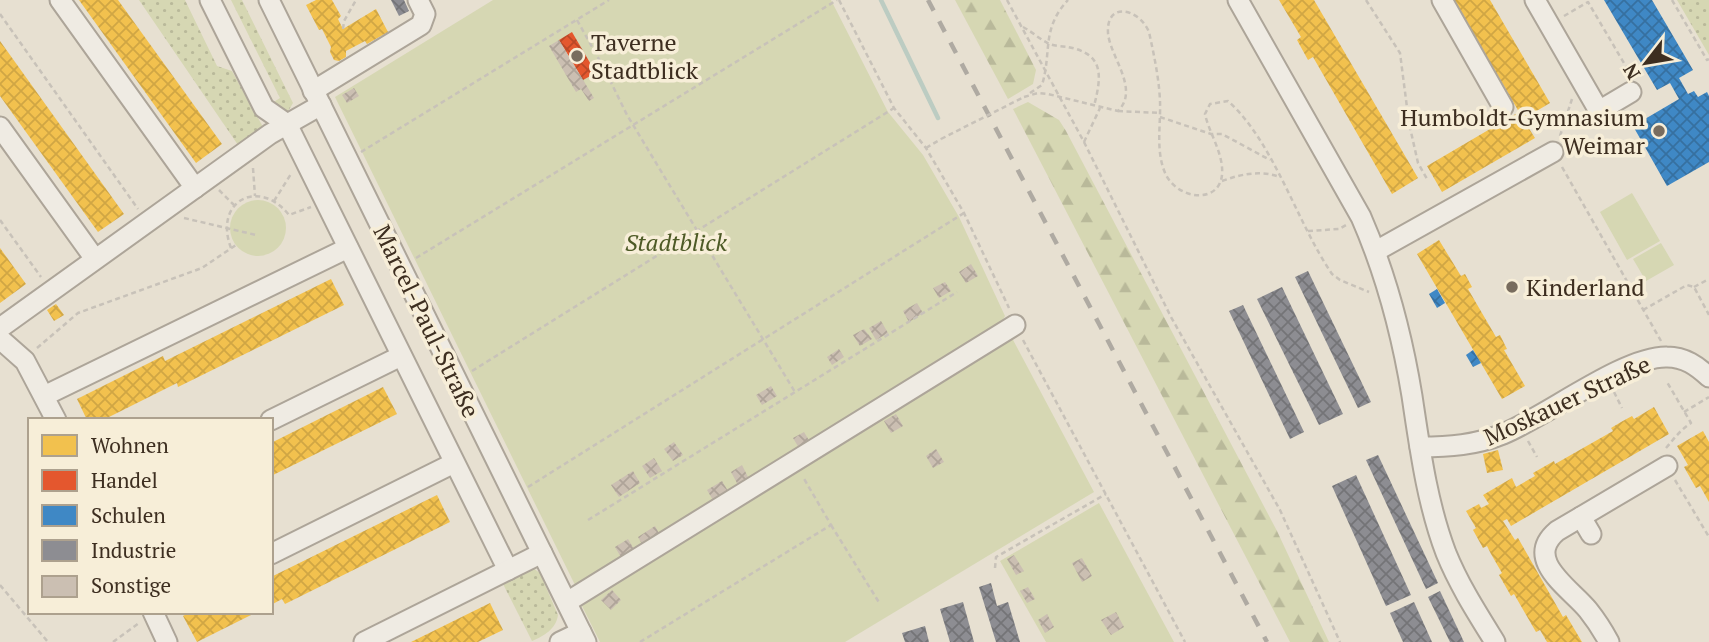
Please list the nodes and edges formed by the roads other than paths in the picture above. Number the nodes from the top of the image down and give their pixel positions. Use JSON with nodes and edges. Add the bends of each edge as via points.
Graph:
{"nodes":[{"id":1,"x":60,"y":0,"type":"edge"},
{"id":2,"x":210,"y":0,"type":"edge"},
{"id":3,"x":269,"y":0,"type":"edge"},
{"id":4,"x":418,"y":0,"type":"edge"},
{"id":5,"x":1238,"y":0,"type":"edge"},
{"id":6,"x":1442,"y":0,"type":"edge"},
{"id":7,"x":1535,"y":0,"type":"edge"},
{"id":8,"x":1631,"y":92,"type":"road end"},
{"id":9,"x":317,"y":98,"type":"junction"},
{"id":10,"x":1503,"y":107,"type":"dead end"},
{"id":11,"x":287,"y":124,"type":"junction"},
{"id":12,"x":0,"y":127,"type":"edge"},
{"id":13,"x":1553,"y":152,"type":"road end"},
{"id":14,"x":195,"y":188,"type":"junction"},
{"id":15,"x":348,"y":247,"type":"junction"},
{"id":16,"x":1376,"y":251,"type":"junction"},
{"id":17,"x":95,"y":259,"type":"junction"},
{"id":18,"x":1015,"y":325,"type":"dead end"},
{"id":19,"x":0,"y":328,"type":"edge"},
{"id":20,"x":0,"y":339,"type":"edge"},
{"id":21,"x":401,"y":356,"type":"junction"},
{"id":22,"x":1709,"y":377,"type":"edge"},
{"id":23,"x":44,"y":396,"type":"junction"},
{"id":24,"x":55,"y":418,"type":"edge"},
{"id":25,"x":273,"y":419,"type":"edge"},
{"id":26,"x":1420,"y":447,"type":"junction"},
{"id":27,"x":454,"y":463,"type":"junction"},
{"id":28,"x":1667,"y":466,"type":"road end"},
{"id":29,"x":1581,"y":517,"type":"junction"},
{"id":30,"x":1591,"y":534,"type":"dead end"},
{"id":31,"x":273,"y":553,"type":"edge"},
{"id":32,"x":542,"y":553,"type":"junction"},
{"id":33,"x":508,"y":570,"type":"junction"},
{"id":34,"x":567,"y":603,"type":"junction"},
{"id":35,"x":154,"y":614,"type":"edge"},
{"id":36,"x":584,"y":637,"type":"edge"},
{"id":37,"x":167,"y":642,"type":"edge"},
{"id":38,"x":364,"y":642,"type":"edge"},
{"id":39,"x":561,"y":642,"type":"edge"},
{"id":40,"x":1495,"y":642,"type":"edge"},
{"id":41,"x":1609,"y":642,"type":"edge"}],
"edges":[{"from":1,"to":14,"type":"street"},
{"from":2,"to":11,"type":"street","via":[[264,107]]},
{"from":3,"to":9,"type":"street","name":"Marcel-Paul-Straße"},
{"from":4,"to":9,"type":"street","via":[[425,14],[421,25]]},
{"from":5,"to":16,"type":"street","via":[[1355,205]]},
{"from":6,"to":10,"type":"street"},
{"from":7,"to":8,"type":"street","via":[[1600,111]]},
{"from":9,"to":11,"type":"street"},
{"from":9,"to":32,"type":"street","name":"Marcel-Paul-Straße"},
{"from":11,"to":14,"type":"street"},
{"from":11,"to":15,"type":"street"},
{"from":12,"to":17,"type":"street"},
{"from":13,"to":16,"type":"street"},
{"from":14,"to":17,"type":"street"},
{"from":15,"to":21,"type":"street"},
{"from":15,"to":23,"type":"street","name":"Marcel-Paul-Straße"},
{"from":16,"to":26,"type":"street","via":[[1404,352]]},
{"from":17,"to":19,"type":"street"},
{"from":18,"to":34,"type":"street"},
{"from":20,"to":23,"type":"street","via":[[25,361]]},
{"from":21,"to":25,"type":"street","name":"Marcel-Paul-Straße"},
{"from":21,"to":27,"type":"street"},
{"from":22,"to":26,"type":"street","name":"Moskauer Straße","via":[[1696,365],[1666,357],[1630,366],[1503,434],[1460,446]]},
{"from":23,"to":24,"type":"street"},
{"from":26,"to":40,"type":"street","via":[[1445,550],[1459,584]]},
{"from":27,"to":31,"type":"street"},
{"from":27,"to":33,"type":"street"},
{"from":28,"to":29,"type":"street"},
{"from":29,"to":30,"type":"street"},
{"from":29,"to":41,"type":"street","via":[[1550,537],[1545,556],[1549,569],[1588,610]]},
{"from":32,"to":33,"type":"street"},
{"from":32,"to":34,"type":"street","name":"Marcel-Paul-Straße"},
{"from":33,"to":38,"type":"street"},
{"from":34,"to":36,"type":"street","name":"Marcel-Paul-Straße"},
{"from":35,"to":37,"type":"street"},
{"from":36,"to":39,"type":"street"}]}
